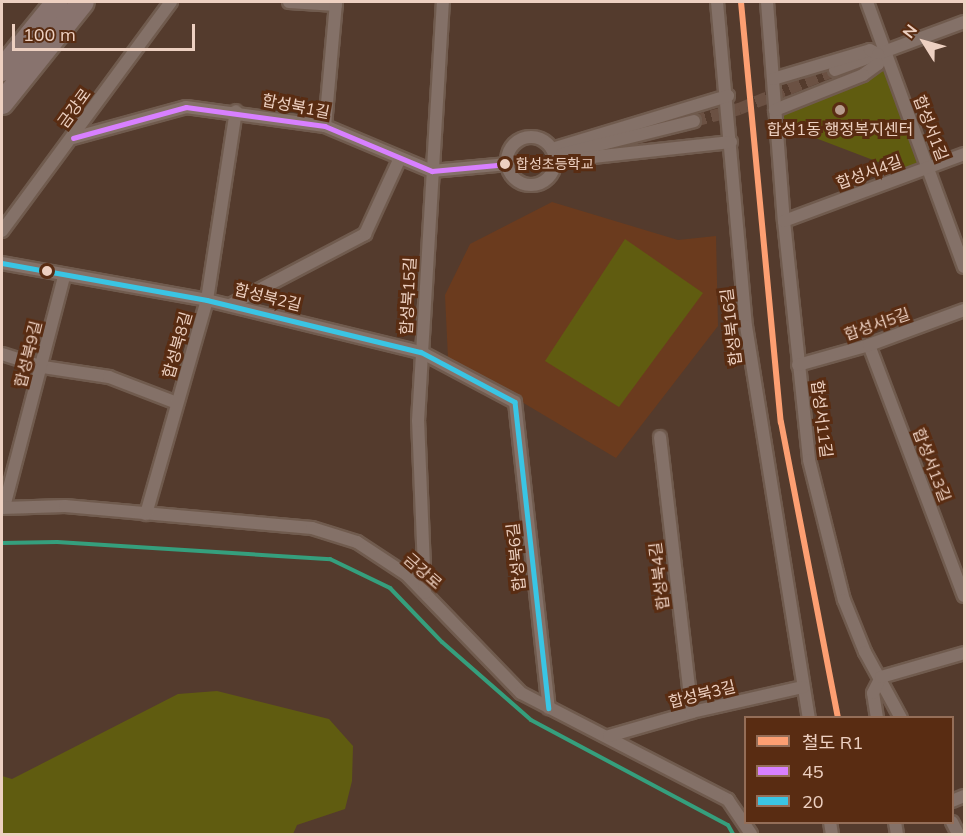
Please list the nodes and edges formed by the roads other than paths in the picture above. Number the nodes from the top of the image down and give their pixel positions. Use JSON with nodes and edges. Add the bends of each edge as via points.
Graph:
{"nodes":[{"id":1,"x":57,"y":2,"type":"edge"},
{"id":2,"x":83,"y":2,"type":"edge"},
{"id":3,"x":171,"y":2,"type":"edge"},
{"id":4,"x":290,"y":2,"type":"edge"},
{"id":5,"x":443,"y":2,"type":"edge"},
{"id":6,"x":717,"y":2,"type":"edge"},
{"id":7,"x":767,"y":2,"type":"edge"},
{"id":8,"x":867,"y":2,"type":"edge"},
{"id":9,"x":336,"y":3,"type":"edge"},
{"id":10,"x":964,"y":22,"type":"edge"},
{"id":11,"x":881,"y":53,"type":"junction"},
{"id":12,"x":2,"y":70,"type":"edge"},
{"id":13,"x":835,"y":70,"type":"tunnel mouth"},
{"id":14,"x":773,"y":79,"type":"junction"},
{"id":15,"x":728,"y":96,"type":"junction"},
{"id":16,"x":2,"y":103,"type":"edge"},
{"id":17,"x":774,"y":110,"type":"junction"},
{"id":18,"x":236,"y":111,"type":"junction"},
{"id":19,"x":694,"y":121,"type":"tunnel mouth"},
{"id":20,"x":325,"y":126,"type":"junction"},
{"id":21,"x":74,"y":138,"type":"junction"},
{"id":22,"x":731,"y":142,"type":"junction"},
{"id":23,"x":964,"y":154,"type":"edge"},
{"id":24,"x":554,"y":155,"type":"junction"},
{"id":25,"x":399,"y":160,"type":"junction"},
{"id":26,"x":508,"y":164,"type":"junction"},
{"id":27,"x":928,"y":168,"type":"junction"},
{"id":28,"x":432,"y":171,"type":"junction"},
{"id":29,"x":784,"y":221,"type":"junction"},
{"id":30,"x":2,"y":231,"type":"edge"},
{"id":31,"x":2,"y":263,"type":"edge"},
{"id":32,"x":964,"y":267,"type":"edge"},
{"id":33,"x":64,"y":277,"type":"junction"},
{"id":34,"x":207,"y":300,"type":"junction"},
{"id":35,"x":230,"y":305,"type":"junction"},
{"id":36,"x":964,"y":310,"type":"edge"},
{"id":37,"x":869,"y":345,"type":"junction"},
{"id":38,"x":421,"y":352,"type":"junction"},
{"id":39,"x":2,"y":354,"type":"edge"},
{"id":40,"x":798,"y":364,"type":"junction"},
{"id":41,"x":42,"y":367,"type":"junction"},
{"id":42,"x":515,"y":402,"type":"joint"},
{"id":43,"x":177,"y":403,"type":"junction"},
{"id":44,"x":660,"y":437,"type":"dead end"},
{"id":45,"x":3,"y":508,"type":"edge"},
{"id":46,"x":146,"y":514,"type":"junction"},
{"id":47,"x":425,"y":593,"type":"junction"},
{"id":48,"x":964,"y":596,"type":"edge"},
{"id":49,"x":964,"y":653,"type":"edge"},
{"id":50,"x":881,"y":677,"type":"junction"},
{"id":51,"x":803,"y":687,"type":"junction"},
{"id":52,"x":549,"y":708,"type":"junction"},
{"id":53,"x":692,"y":712,"type":"junction"},
{"id":54,"x":809,"y":716,"type":"edge"},
{"id":55,"x":878,"y":716,"type":"edge"},
{"id":56,"x":900,"y":716,"type":"edge"},
{"id":57,"x":609,"y":736,"type":"junction"},
{"id":58,"x":744,"y":824,"type":"edge"}],
"edges":[{"from":1,"to":12,"type":"highway"},
{"from":2,"to":16,"type":"highway"},
{"from":3,"to":21,"type":"street","name":"금강로"},
{"from":4,"to":9,"type":"street"},
{"from":5,"to":28,"type":"street","name":"합성북15길"},
{"from":6,"to":15,"type":"street","name":"합성북16길"},
{"from":7,"to":14,"type":"street","name":"합성서11길"},
{"from":8,"to":11,"type":"street","name":"합성서1길"},
{"from":9,"to":20,"type":"street"},
{"from":10,"to":11,"type":"street"},
{"from":11,"to":13,"type":"street"},
{"from":11,"to":14,"type":"street","via":[[870,50]]},
{"from":11,"to":17,"type":"street","via":[[878,64],[863,75]]},
{"from":11,"to":27,"type":"street","name":"합성서1길"},
{"from":14,"to":17,"type":"street","name":"합성서11길"},
{"from":15,"to":22,"type":"street","name":"합성북16길"},
{"from":15,"to":24,"type":"street"},
{"from":17,"to":29,"type":"street","name":"합성서11길"},
{"from":18,"to":20,"type":"street","name":"합성북1길"},
{"from":18,"to":21,"type":"street","name":"합성북1길","via":[[186,107]]},
{"from":18,"to":34,"type":"street","name":"합성북8길"},
{"from":19,"to":24,"type":"street"},
{"from":20,"to":25,"type":"street","name":"합성북1길"},
{"from":21,"to":30,"type":"street","name":"금강로"},
{"from":22,"to":24,"type":"street"},
{"from":22,"to":51,"type":"street","name":"합성북16길","via":[[746,326]]},
{"from":23,"to":27,"type":"street","name":"합성서4길"},
{"from":24,"to":26,"type":"street","via":[[537,138],[520,140],[509,152]]},
{"from":24,"to":26,"type":"street","via":[[546,180],[532,186],[518,182]]},
{"from":25,"to":28,"type":"street","name":"합성북1길"},
{"from":25,"to":35,"type":"street","via":[[365,234]]},
{"from":26,"to":28,"type":"street","name":"합성북1길"},
{"from":27,"to":29,"type":"street","name":"합성서4길"},
{"from":27,"to":32,"type":"street","name":"합성서1길"},
{"from":28,"to":38,"type":"street","name":"합성북15길"},
{"from":29,"to":40,"type":"street","name":"합성서11길"},
{"from":31,"to":33,"type":"street","name":"합성북2길"},
{"from":33,"to":34,"type":"street","name":"합성북2길"},
{"from":33,"to":41,"type":"street","name":"합성북9길"},
{"from":34,"to":35,"type":"street","name":"합성북2길"},
{"from":34,"to":43,"type":"street","name":"합성북8길"},
{"from":35,"to":38,"type":"street","name":"합성북2길"},
{"from":36,"to":37,"type":"street","name":"합성서5길"},
{"from":37,"to":40,"type":"street","name":"합성서5길"},
{"from":37,"to":48,"type":"street","name":"합성서13길"},
{"from":38,"to":42,"type":"street","name":"합성북2길"},
{"from":38,"to":47,"type":"street","name":"합성북15길","via":[[418,421]]},
{"from":39,"to":41,"type":"street"},
{"from":40,"to":50,"type":"street","name":"합성서11길","via":[[809,460],[844,600],[865,652]]},
{"from":41,"to":43,"type":"street","via":[[109,377]]},
{"from":41,"to":45,"type":"street","name":"합성북9길"},
{"from":42,"to":52,"type":"street","name":"합성북6길"},
{"from":43,"to":46,"type":"street","name":"합성북8길"},
{"from":44,"to":53,"type":"street","name":"합성북4길"},
{"from":45,"to":46,"type":"street","name":"금강로","via":[[65,506]]},
{"from":46,"to":47,"type":"street","name":"금강로","via":[[312,528],[357,542]]},
{"from":47,"to":52,"type":"street","name":"금강로","via":[[521,693]]},
{"from":49,"to":50,"type":"street"},
{"from":50,"to":55,"type":"street","via":[[873,693]]},
{"from":50,"to":56,"type":"street","name":"합성서11길"},
{"from":51,"to":53,"type":"street","name":"합성북3길"},
{"from":51,"to":54,"type":"street","name":"합성북16길"},
{"from":52,"to":57,"type":"street","name":"금강로"},
{"from":53,"to":57,"type":"street","name":"합성북3길"},
{"from":57,"to":58,"type":"street","name":"금강로","via":[[728,800]]}]}
